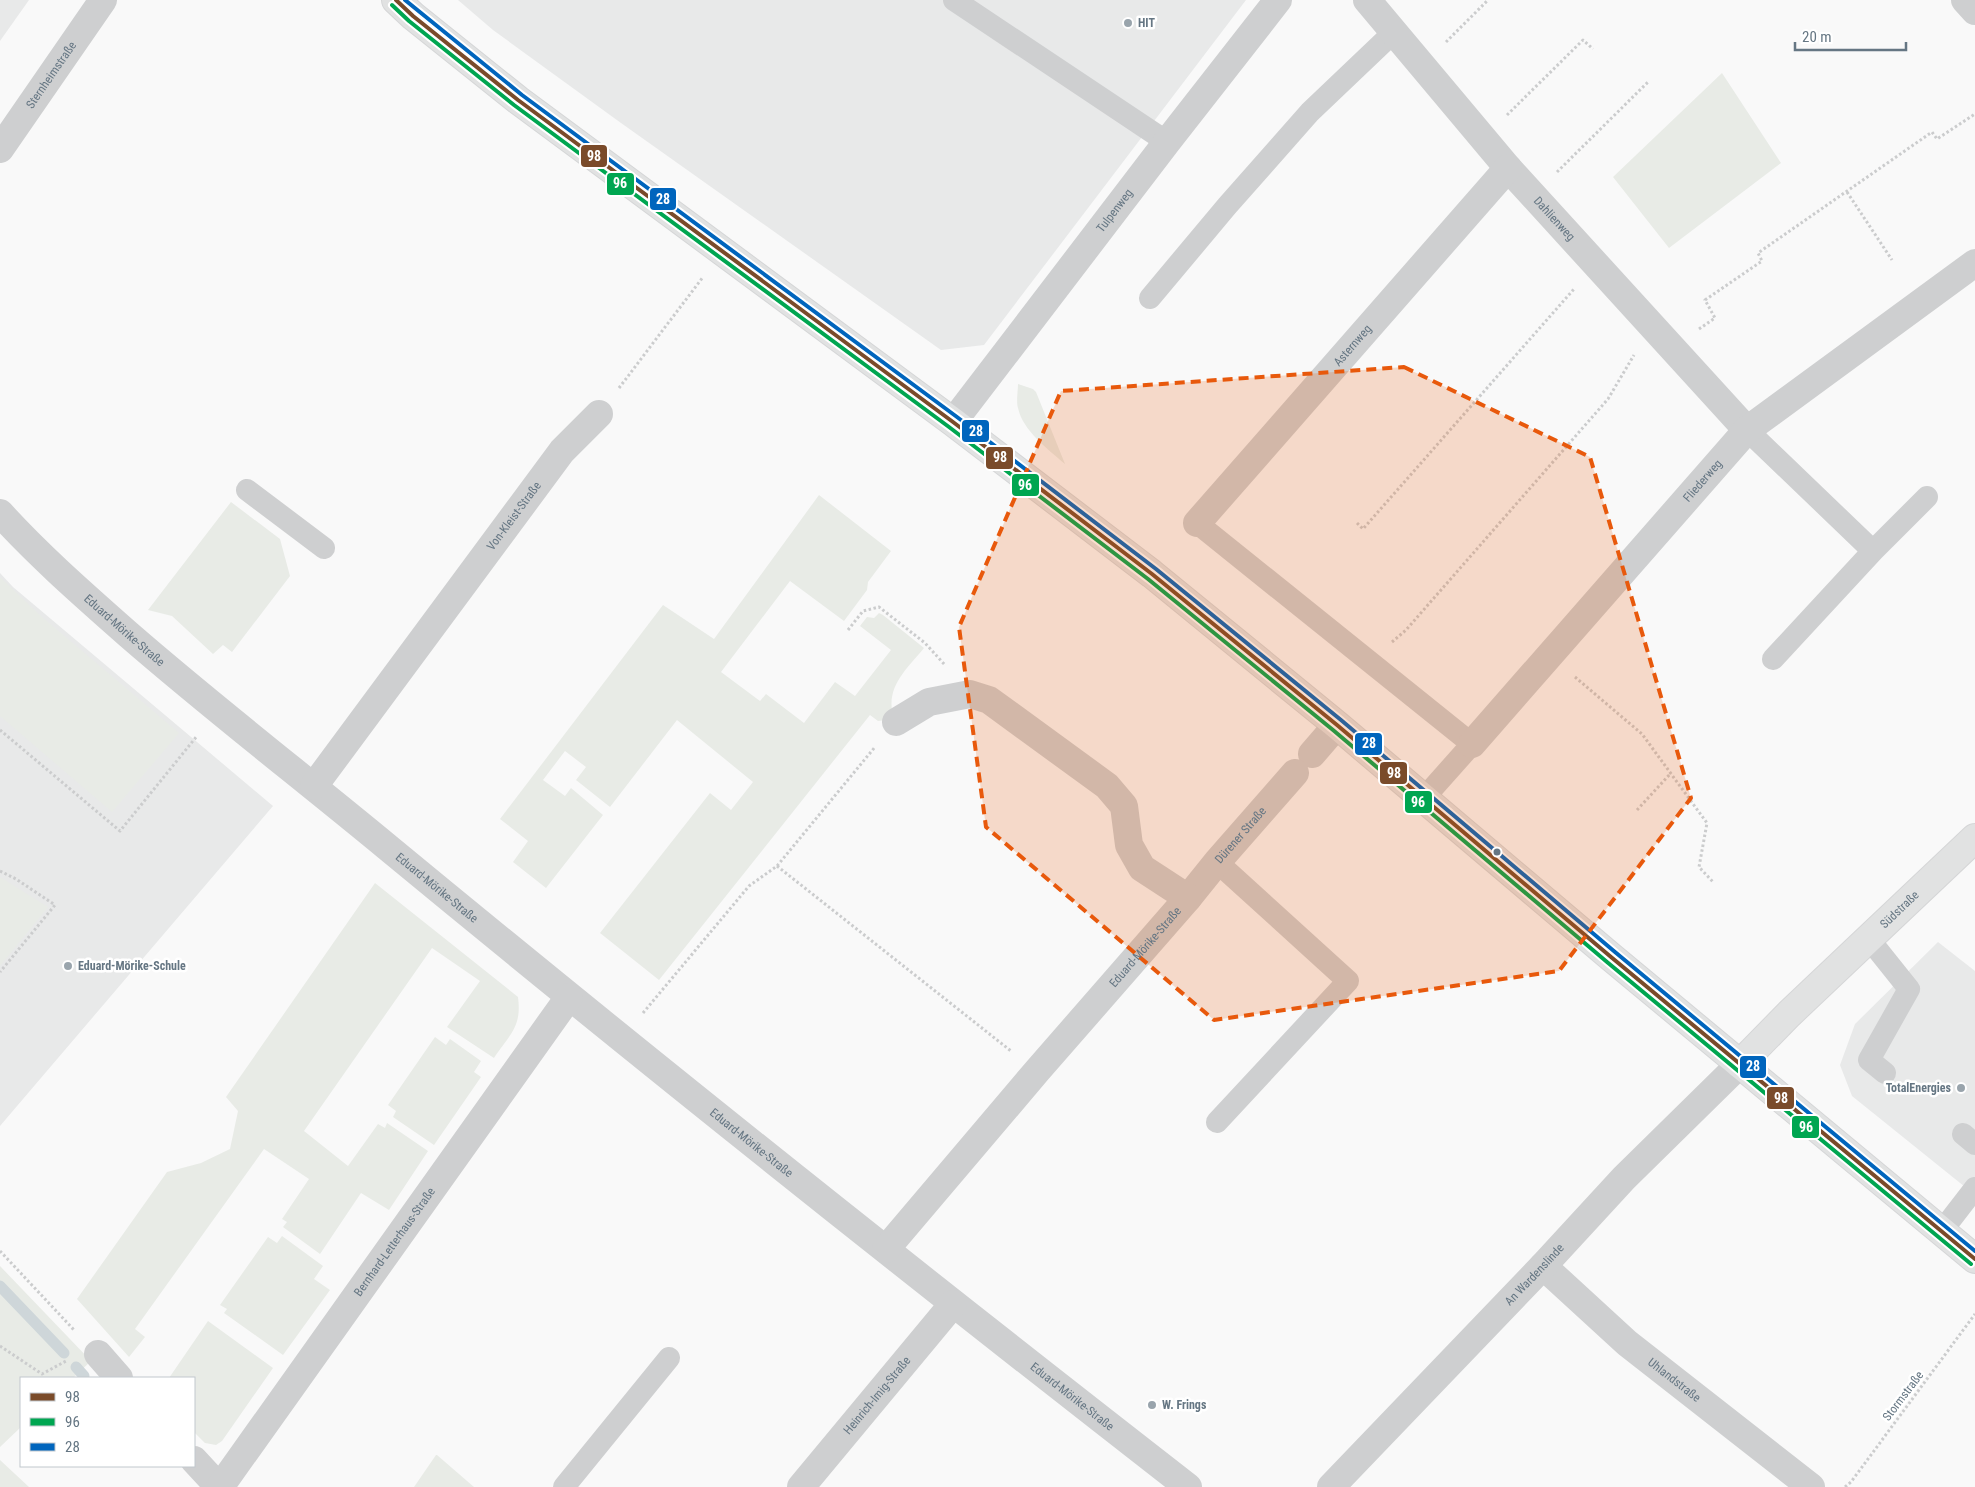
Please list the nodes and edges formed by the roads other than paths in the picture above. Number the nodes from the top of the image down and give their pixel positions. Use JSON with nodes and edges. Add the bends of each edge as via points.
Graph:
{"nodes":[{"id":1,"x":103,"y":0,"type":"edge"},
{"id":2,"x":396,"y":0,"type":"edge"},
{"id":3,"x":954,"y":0,"type":"edge"},
{"id":4,"x":1278,"y":0,"type":"edge"},
{"id":5,"x":1367,"y":0,"type":"edge"},
{"id":6,"x":1965,"y":0,"type":"edge"},
{"id":7,"x":1975,"y":11,"type":"edge"},
{"id":8,"x":1394,"y":32,"type":"junction"},
{"id":9,"x":1166,"y":142,"type":"junction"},
{"id":10,"x":0,"y":149,"type":"edge"},
{"id":11,"x":1508,"y":168,"type":"junction"},
{"id":12,"x":1975,"y":263,"type":"edge"},
{"id":13,"x":1150,"y":298,"type":"dead end"},
{"id":14,"x":599,"y":414,"type":"road end"},
{"id":15,"x":953,"y":422,"type":"junction"},
{"id":16,"x":1747,"y":430,"type":"junction"},
{"id":17,"x":248,"y":490,"type":"dead end"},
{"id":18,"x":1927,"y":497,"type":"dead end"},
{"id":19,"x":0,"y":513,"type":"edge"},
{"id":20,"x":1197,"y":523,"type":"joint"},
{"id":21,"x":324,"y":548,"type":"dead end"},
{"id":22,"x":1873,"y":551,"type":"junction"},
{"id":23,"x":1773,"y":659,"type":"dead end"},
{"id":24,"x":896,"y":722,"type":"road end"},
{"id":25,"x":1337,"y":725,"type":"junction"},
{"id":26,"x":1472,"y":744,"type":"junction"},
{"id":27,"x":314,"y":786,"type":"junction"},
{"id":28,"x":1424,"y":798,"type":"junction"},
{"id":29,"x":1975,"y":838,"type":"edge"},
{"id":30,"x":1217,"y":862,"type":"junction"},
{"id":31,"x":1188,"y":898,"type":"junction"},
{"id":32,"x":1869,"y":939,"type":"junction"},
{"id":33,"x":569,"y":997,"type":"junction"},
{"id":34,"x":1740,"y":1064,"type":"junction"},
{"id":35,"x":1885,"y":1072,"type":"dead end"},
{"id":36,"x":1217,"y":1122,"type":"dead end"},
{"id":37,"x":1975,"y":1188,"type":"edge"},
{"id":38,"x":1941,"y":1232,"type":"junction"},
{"id":39,"x":886,"y":1249,"type":"junction"},
{"id":40,"x":1975,"y":1259,"type":"edge"},
{"id":41,"x":1543,"y":1266,"type":"junction"},
{"id":42,"x":953,"y":1304,"type":"junction"},
{"id":43,"x":86,"y":1355,"type":"road end"},
{"id":44,"x":669,"y":1358,"type":"dead end"},
{"id":45,"x":119,"y":1377,"type":"edge"},
{"id":46,"x":195,"y":1461,"type":"edge"},
{"id":47,"x":219,"y":1487,"type":"edge"},
{"id":48,"x":564,"y":1487,"type":"edge"},
{"id":49,"x":801,"y":1487,"type":"edge"},
{"id":50,"x":1188,"y":1487,"type":"edge"},
{"id":51,"x":1331,"y":1487,"type":"edge"},
{"id":52,"x":1811,"y":1487,"type":"edge"}],
"edges":[{"from":1,"to":10,"type":"street","name":"Sternheimstraße"},
{"from":2,"to":15,"type":"main road","via":[[518,100]]},
{"from":3,"to":9,"type":"lane"},
{"from":4,"to":9,"type":"street","name":"Tulpenweg"},
{"from":5,"to":8,"type":"street","name":"Dahlienweg"},
{"from":6,"to":7,"type":"street"},
{"from":8,"to":11,"type":"street","name":"Dahlienweg"},
{"from":8,"to":13,"type":"lane","via":[[1310,112]]},
{"from":9,"to":15,"type":"street","name":"Tulpenweg"},
{"from":11,"to":16,"type":"street","name":"Dahlienweg"},
{"from":11,"to":20,"type":"street","name":"Asternweg"},
{"from":12,"to":16,"type":"street","name":"Fliederweg"},
{"from":14,"to":27,"type":"street","name":"Von-Kleist-Straße","via":[[562,451]]},
{"from":15,"to":25,"type":"main road","via":[[1152,574]]},
{"from":16,"to":22,"type":"lane"},
{"from":16,"to":26,"type":"street","name":"Fliederweg"},
{"from":17,"to":21,"type":"lane"},
{"from":18,"to":22,"type":"lane"},
{"from":19,"to":27,"type":"street","name":"Eduard-Mörike-Straße","via":[[81,593],[218,710]]},
{"from":20,"to":26,"type":"lane"},
{"from":22,"to":23,"type":"lane"},
{"from":24,"to":31,"type":"street","name":"Eduard-Mörike-Straße","via":[[930,702],[970,694],[989,700],[1106,786],[1124,806],[1129,845],[1142,868]]},
{"from":25,"to":28,"type":"main road"},
{"from":25,"to":30,"type":"street","name":"Dürener Straße"},
{"from":26,"to":28,"type":"lane"},
{"from":27,"to":33,"type":"street","name":"Eduard-Mörike-Straße"},
{"from":28,"to":34,"type":"main road"},
{"from":29,"to":32,"type":"main road","name":"Südstraße"},
{"from":30,"to":31,"type":"street","name":"Dürener Straße"},
{"from":30,"to":36,"type":"lane","via":[[1348,981]]},
{"from":31,"to":39,"type":"street","name":"Eduard-Mörike-Straße"},
{"from":32,"to":34,"type":"main road","name":"Südstraße"},
{"from":32,"to":35,"type":"lane","via":[[1909,989],[1869,1060]]},
{"from":33,"to":39,"type":"street","name":"Eduard-Mörike-Straße"},
{"from":33,"to":47,"type":"street","name":"Bernhard-Letterhaus-Straße"},
{"from":34,"to":38,"type":"main road"},
{"from":34,"to":41,"type":"street","name":"An Wardenslinde","via":[[1624,1178]]},
{"from":37,"to":38,"type":"lane"},
{"from":38,"to":40,"type":"main road"},
{"from":39,"to":42,"type":"street","name":"Eduard-Mörike-Straße"},
{"from":41,"to":51,"type":"street","name":"An Wardenslinde"},
{"from":41,"to":52,"type":"street","name":"Uhlandstraße","via":[[1627,1344]]},
{"from":42,"to":49,"type":"street","name":"Heinrich-Imig-Straße"},
{"from":42,"to":50,"type":"street","name":"Eduard-Mörike-Straße"},
{"from":43,"to":45,"type":"street"},
{"from":44,"to":48,"type":"lane"},
{"from":46,"to":47,"type":"street"}]}
